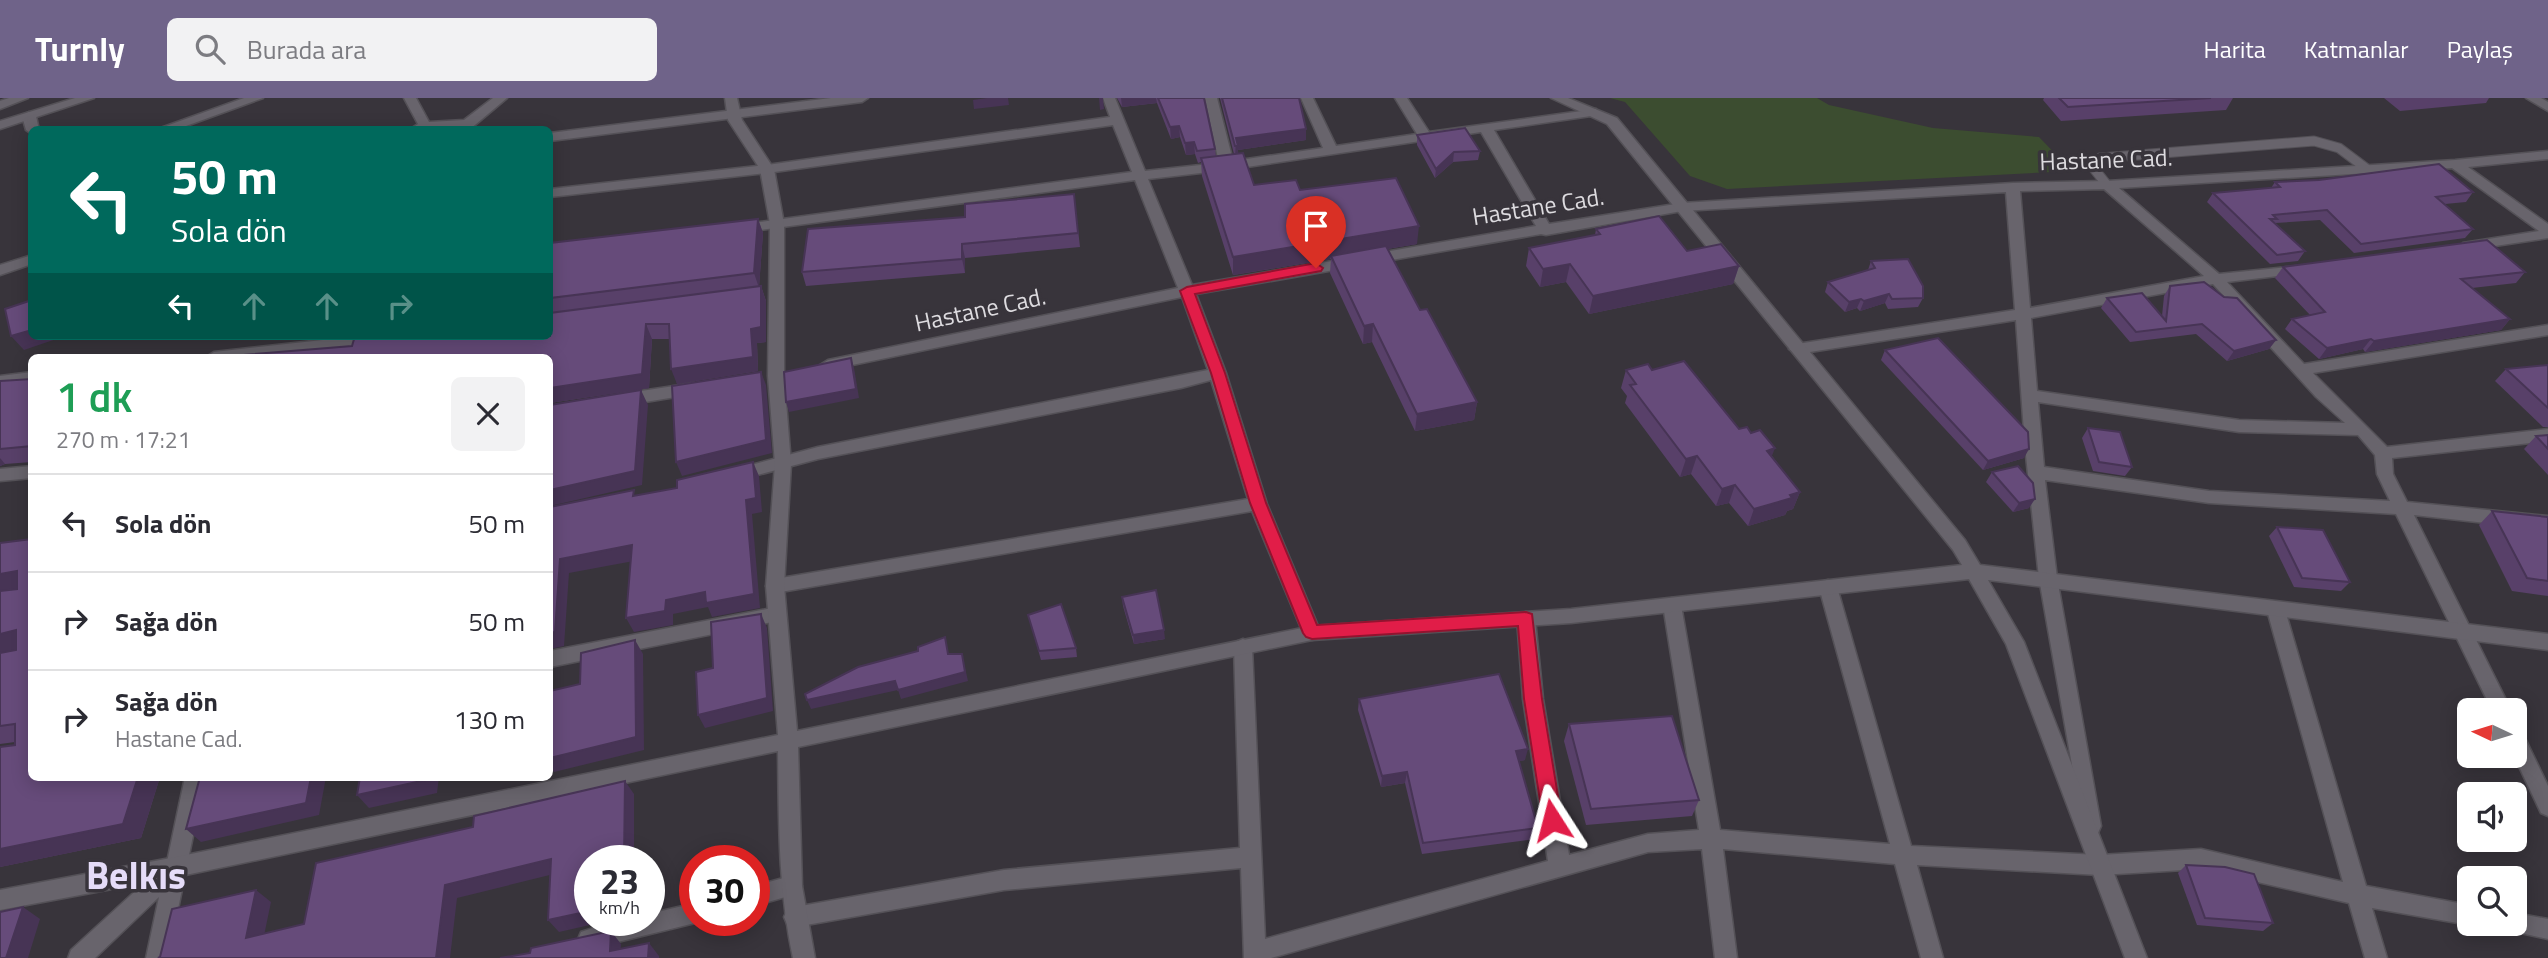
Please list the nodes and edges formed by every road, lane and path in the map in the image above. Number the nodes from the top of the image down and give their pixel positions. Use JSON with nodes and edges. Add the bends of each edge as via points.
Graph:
{"nodes":[{"id":1,"x":88,"y":98,"type":"edge"},
{"id":2,"x":257,"y":98,"type":"edge"},
{"id":3,"x":410,"y":98,"type":"edge"},
{"id":4,"x":501,"y":98,"type":"edge"},
{"id":5,"x":862,"y":98,"type":"edge"},
{"id":6,"x":1109,"y":98,"type":"edge"},
{"id":7,"x":1212,"y":98,"type":"edge"},
{"id":8,"x":1307,"y":98,"type":"edge"},
{"id":9,"x":1401,"y":98,"type":"edge"},
{"id":10,"x":1557,"y":98,"type":"edge"},
{"id":11,"x":2532,"y":98,"type":"edge"},
{"id":12,"x":13,"y":99,"type":"edge"},
{"id":13,"x":0,"y":105,"type":"edge"},
{"id":14,"x":732,"y":107,"type":"edge"},
{"id":15,"x":2548,"y":107,"type":"edge"},
{"id":16,"x":1591,"y":112,"type":"junction"},
{"id":17,"x":1118,"y":120,"type":"junction"},
{"id":18,"x":31,"y":123,"type":"edge"},
{"id":19,"x":0,"y":125,"type":"edge"},
{"id":20,"x":172,"y":126,"type":"edge"},
{"id":21,"x":419,"y":126,"type":"edge"},
{"id":22,"x":464,"y":126,"type":"edge"},
{"id":23,"x":1485,"y":127,"type":"junction"},
{"id":24,"x":553,"y":136,"type":"edge"},
{"id":25,"x":1425,"y":136,"type":"junction"},
{"id":26,"x":1331,"y":150,"type":"junction"},
{"id":27,"x":2548,"y":155,"type":"edge"},
{"id":28,"x":2455,"y":164,"type":"junction"},
{"id":29,"x":1227,"y":166,"type":"junction"},
{"id":30,"x":767,"y":169,"type":"junction"},
{"id":31,"x":2367,"y":169,"type":"junction"},
{"id":32,"x":1140,"y":175,"type":"junction"},
{"id":33,"x":2107,"y":185,"type":"junction"},
{"id":34,"x":2013,"y":187,"type":"junction"},
{"id":35,"x":553,"y":193,"type":"edge"},
{"id":36,"x":1682,"y":208,"type":"junction"},
{"id":37,"x":777,"y":224,"type":"junction"},
{"id":38,"x":724,"y":230,"type":"edge"},
{"id":39,"x":1546,"y":230,"type":"junction"},
{"id":40,"x":2548,"y":232,"type":"edge"},
{"id":41,"x":2453,"y":248,"type":"edge"},
{"id":42,"x":28,"y":260,"type":"edge"},
{"id":43,"x":2321,"y":265,"type":"edge"},
{"id":44,"x":0,"y":270,"type":"edge"},
{"id":45,"x":2216,"y":279,"type":"junction"},
{"id":46,"x":1187,"y":291,"type":"junction"},
{"id":47,"x":2023,"y":314,"type":"junction"},
{"id":48,"x":2548,"y":330,"type":"edge"},
{"id":49,"x":345,"y":340,"type":"edge"},
{"id":50,"x":1797,"y":349,"type":"junction"},
{"id":51,"x":237,"y":354,"type":"edge"},
{"id":52,"x":817,"y":368,"type":"edge"},
{"id":53,"x":2300,"y":370,"type":"junction"},
{"id":54,"x":1218,"y":373,"type":"junction"},
{"id":55,"x":28,"y":378,"type":"edge"},
{"id":56,"x":0,"y":381,"type":"edge"},
{"id":57,"x":709,"y":387,"type":"edge"},
{"id":58,"x":2029,"y":395,"type":"junction"},
{"id":59,"x":603,"y":403,"type":"edge"},
{"id":60,"x":2362,"y":429,"type":"junction"},
{"id":61,"x":2548,"y":435,"type":"edge"},
{"id":62,"x":2383,"y":453,"type":"junction"},
{"id":63,"x":783,"y":464,"type":"junction"},
{"id":64,"x":28,"y":472,"type":"edge"},
{"id":65,"x":2036,"y":472,"type":"junction"},
{"id":66,"x":0,"y":475,"type":"edge"},
{"id":67,"x":717,"y":479,"type":"edge"},
{"id":68,"x":1258,"y":503,"type":"junction"},
{"id":69,"x":2404,"y":508,"type":"junction"},
{"id":70,"x":2548,"y":523,"type":"edge"},
{"id":71,"x":1974,"y":571,"type":"junction"},
{"id":72,"x":2048,"y":579,"type":"junction"},
{"id":73,"x":775,"y":586,"type":"junction"},
{"id":74,"x":1828,"y":587,"type":"junction"},
{"id":75,"x":1672,"y":605,"type":"junction"},
{"id":76,"x":2276,"y":610,"type":"junction"},
{"id":77,"x":777,"y":614,"type":"junction"},
{"id":78,"x":1526,"y":619,"type":"junction"},
{"id":79,"x":1312,"y":633,"type":"junction"},
{"id":80,"x":2464,"y":633,"type":"junction"},
{"id":81,"x":2548,"y":642,"type":"edge"},
{"id":82,"x":1243,"y":647,"type":"junction"},
{"id":83,"x":553,"y":658,"type":"edge"},
{"id":84,"x":2495,"y":698,"type":"edge"},
{"id":85,"x":788,"y":740,"type":"junction"},
{"id":86,"x":2527,"y":763,"type":"edge"},
{"id":87,"x":194,"y":781,"type":"edge"},
{"id":88,"x":2548,"y":807,"type":"edge"},
{"id":89,"x":1711,"y":839,"type":"junction"},
{"id":90,"x":1902,"y":855,"type":"junction"},
{"id":91,"x":1251,"y":857,"type":"junction"},
{"id":92,"x":2097,"y":857,"type":"junction"},
{"id":93,"x":176,"y":867,"type":"junction"},
{"id":94,"x":1560,"y":868,"type":"junction"},
{"id":95,"x":791,"y":886,"type":"junction"},
{"id":96,"x":770,"y":892,"type":"edge"},
{"id":97,"x":2358,"y":895,"type":"junction"},
{"id":98,"x":0,"y":900,"type":"edge"},
{"id":99,"x":2457,"y":913,"type":"edge"},
{"id":100,"x":679,"y":917,"type":"edge"},
{"id":101,"x":794,"y":917,"type":"junction"},
{"id":102,"x":2527,"y":925,"type":"edge"},
{"id":103,"x":2548,"y":929,"type":"edge"},
{"id":104,"x":572,"y":943,"type":"edge"},
{"id":105,"x":1255,"y":955,"type":"edge"},
{"id":106,"x":79,"y":958,"type":"edge"},
{"id":107,"x":157,"y":958,"type":"edge"},
{"id":108,"x":804,"y":958,"type":"edge"},
{"id":109,"x":1726,"y":958,"type":"edge"},
{"id":110,"x":1932,"y":958,"type":"edge"},
{"id":111,"x":2136,"y":958,"type":"edge"},
{"id":112,"x":2376,"y":958,"type":"edge"}],
"edges":[{"from":1,"to":18,"type":"street"},
{"from":2,"to":20,"type":"street"},
{"from":3,"to":21,"type":"street"},
{"from":4,"to":22,"type":"street"},
{"from":5,"to":14,"type":"street"},
{"from":6,"to":17,"type":"street"},
{"from":7,"to":29,"type":"street"},
{"from":8,"to":26,"type":"street"},
{"from":9,"to":25,"type":"street"},
{"from":10,"to":16,"type":"street"},
{"from":11,"to":15,"type":"street"},
{"from":12,"to":13,"type":"street"},
{"from":14,"to":24,"type":"street"},
{"from":14,"to":30,"type":"street"},
{"from":16,"to":23,"type":"street"},
{"from":16,"to":36,"type":"street","via":[[1612,121]]},
{"from":17,"to":30,"type":"street"},
{"from":17,"to":32,"type":"street"},
{"from":18,"to":19,"type":"street"},
{"from":23,"to":25,"type":"street"},
{"from":23,"to":39,"type":"street"},
{"from":25,"to":26,"type":"street"},
{"from":26,"to":29,"type":"street"},
{"from":27,"to":28,"type":"street","name":"Hastane Cad."},
{"from":28,"to":31,"type":"street","name":"Hastane Cad."},
{"from":28,"to":40,"type":"street"},
{"from":29,"to":32,"type":"street"},
{"from":30,"to":35,"type":"street"},
{"from":30,"to":37,"type":"street"},
{"from":31,"to":33,"type":"street","name":"Hastane Cad."},
{"from":31,"to":33,"type":"lane","via":[[2339,148],[2314,141],[2100,158],[2091,165]]},
{"from":32,"to":37,"type":"street"},
{"from":32,"to":46,"type":"street"},
{"from":33,"to":34,"type":"street","name":"Hastane Cad."},
{"from":33,"to":45,"type":"street"},
{"from":34,"to":36,"type":"street","name":"Hastane Cad."},
{"from":34,"to":47,"type":"street"},
{"from":36,"to":39,"type":"street","name":"Hastane Cad."},
{"from":36,"to":50,"type":"street"},
{"from":37,"to":38,"type":"street"},
{"from":37,"to":63,"type":"street","via":[[771,293]]},
{"from":39,"to":46,"type":"street","name":"Hastane Cad."},
{"from":40,"to":41,"type":"street"},
{"from":42,"to":44,"type":"street"},
{"from":43,"to":45,"type":"street"},
{"from":45,"to":47,"type":"street"},
{"from":45,"to":53,"type":"street"},
{"from":46,"to":52,"type":"street","name":"Hastane Cad."},
{"from":46,"to":54,"type":"street"},
{"from":47,"to":50,"type":"street"},
{"from":47,"to":58,"type":"street"},
{"from":48,"to":53,"type":"street"},
{"from":49,"to":51,"type":"street"},
{"from":50,"to":71,"type":"street","via":[[1959,545]]},
{"from":53,"to":60,"type":"street"},
{"from":54,"to":63,"type":"street","via":[[818,453]]},
{"from":54,"to":68,"type":"street"},
{"from":55,"to":56,"type":"street"},
{"from":57,"to":59,"type":"street"},
{"from":58,"to":60,"type":"street","via":[[2239,425]]},
{"from":58,"to":65,"type":"street"},
{"from":60,"to":62,"type":"street"},
{"from":61,"to":62,"type":"street"},
{"from":62,"to":69,"type":"street","via":[[2385,474]]},
{"from":63,"to":67,"type":"street"},
{"from":63,"to":73,"type":"street"},
{"from":64,"to":66,"type":"street"},
{"from":65,"to":69,"type":"street","via":[[2209,498]]},
{"from":65,"to":72,"type":"street"},
{"from":68,"to":73,"type":"street"},
{"from":68,"to":79,"type":"street"},
{"from":69,"to":70,"type":"street"},
{"from":69,"to":80,"type":"street"},
{"from":71,"to":72,"type":"street"},
{"from":71,"to":74,"type":"street"},
{"from":71,"to":92,"type":"street","via":[[2015,642]]},
{"from":72,"to":76,"type":"street"},
{"from":72,"to":92,"type":"street"},
{"from":73,"to":77,"type":"street"},
{"from":74,"to":75,"type":"street"},
{"from":74,"to":90,"type":"street"},
{"from":75,"to":78,"type":"street"},
{"from":75,"to":89,"type":"street"},
{"from":76,"to":80,"type":"street"},
{"from":76,"to":97,"type":"street"},
{"from":77,"to":83,"type":"street"},
{"from":77,"to":85,"type":"street"},
{"from":78,"to":79,"type":"street"},
{"from":78,"to":94,"type":"street","via":[[1533,699]]},
{"from":79,"to":82,"type":"street"},
{"from":80,"to":81,"type":"street"},
{"from":80,"to":84,"type":"street"},
{"from":82,"to":85,"type":"street"},
{"from":82,"to":91,"type":"street"},
{"from":85,"to":93,"type":"street"},
{"from":85,"to":95,"type":"street"},
{"from":86,"to":88,"type":"street"},
{"from":87,"to":93,"type":"street"},
{"from":89,"to":90,"type":"street"},
{"from":89,"to":94,"type":"street","via":[[1648,843]]},
{"from":89,"to":109,"type":"street"},
{"from":90,"to":92,"type":"street"},
{"from":90,"to":110,"type":"street"},
{"from":91,"to":101,"type":"street","via":[[1004,880]]},
{"from":91,"to":105,"type":"street"},
{"from":92,"to":97,"type":"street","via":[[2201,859]]},
{"from":92,"to":111,"type":"street"},
{"from":93,"to":98,"type":"street"},
{"from":93,"to":106,"type":"street"},
{"from":93,"to":107,"type":"street"},
{"from":94,"to":105,"type":"street"},
{"from":95,"to":96,"type":"street"},
{"from":95,"to":101,"type":"street"},
{"from":97,"to":99,"type":"street"},
{"from":97,"to":112,"type":"street"},
{"from":100,"to":104,"type":"street"},
{"from":101,"to":108,"type":"street"},
{"from":102,"to":103,"type":"street"}]}
